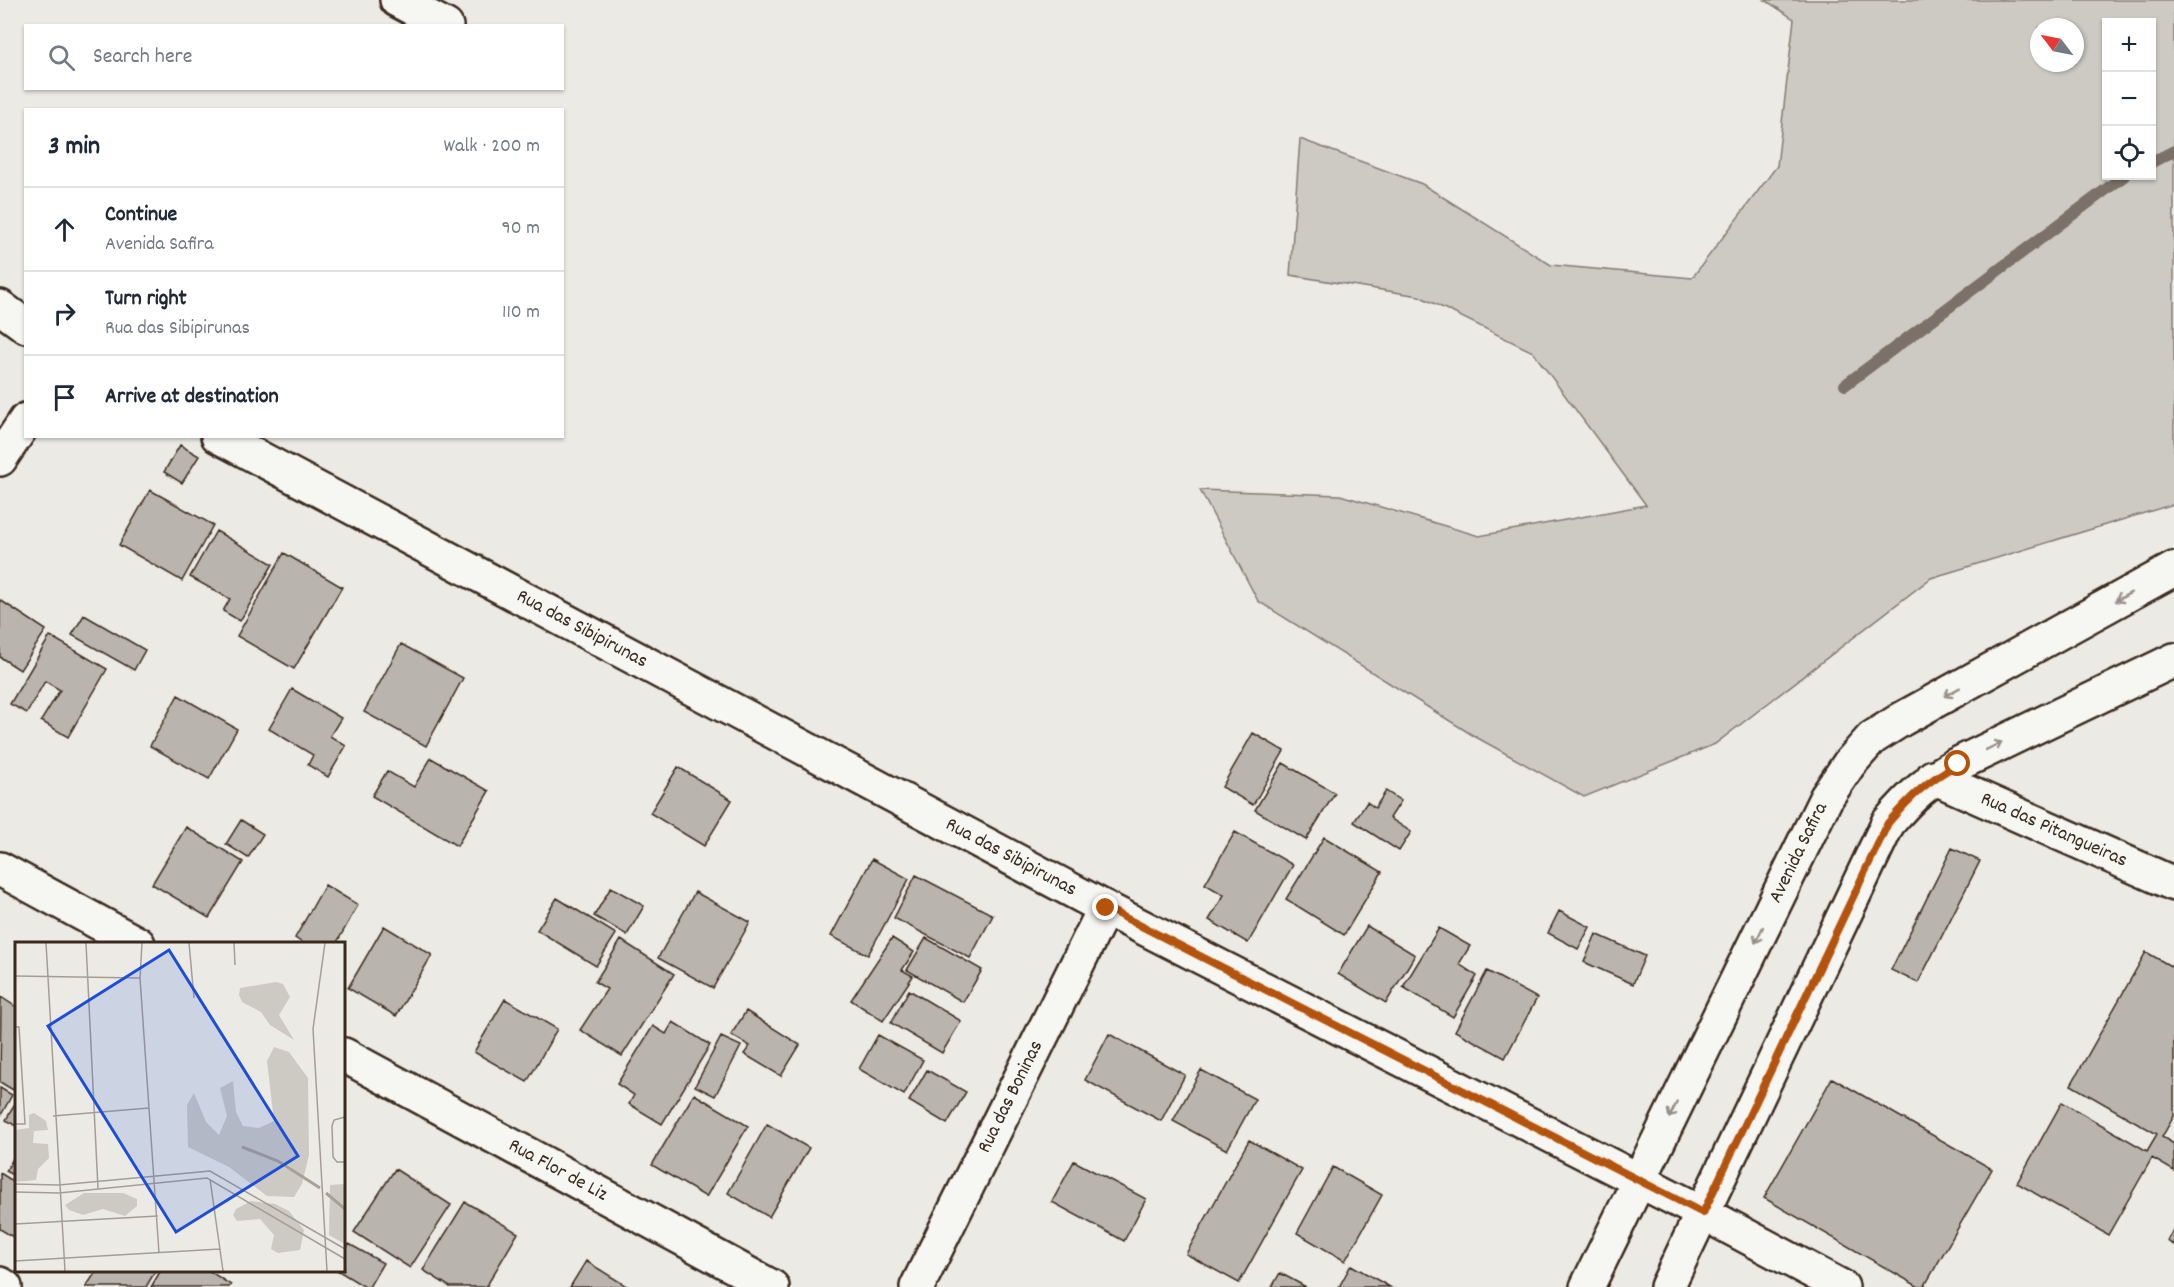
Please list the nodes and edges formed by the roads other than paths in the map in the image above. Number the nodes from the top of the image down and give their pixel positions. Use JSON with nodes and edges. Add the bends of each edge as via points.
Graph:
{"nodes":[{"id":1,"x":398,"y":0,"type":"edge"},
{"id":2,"x":442,"y":24,"type":"edge"},
{"id":3,"x":0,"y":307,"type":"edge"},
{"id":4,"x":24,"y":325,"type":"edge"},
{"id":5,"x":24,"y":423,"type":"edge"},
{"id":6,"x":222,"y":438,"type":"edge"},
{"id":7,"x":0,"y":459,"type":"edge"},
{"id":8,"x":2174,"y":569,"type":"edge"},
{"id":9,"x":2174,"y":660,"type":"edge"},
{"id":10,"x":1933,"y":777,"type":"junction"},
{"id":11,"x":0,"y":869,"type":"edge"},
{"id":12,"x":2174,"y":884,"type":"edge"},
{"id":13,"x":1106,"y":908,"type":"junction"},
{"id":14,"x":134,"y":942,"type":"edge"},
{"id":15,"x":345,"y":1056,"type":"edge"},
{"id":16,"x":1638,"y":1180,"type":"junction"},
{"id":17,"x":1703,"y":1213,"type":"junction"},
{"id":18,"x":0,"y":1284,"type":"edge"},
{"id":19,"x":5,"y":1287,"type":"edge"},
{"id":20,"x":772,"y":1287,"type":"edge"},
{"id":21,"x":917,"y":1287,"type":"edge"},
{"id":22,"x":1587,"y":1287,"type":"edge"},
{"id":23,"x":1667,"y":1287,"type":"edge"},
{"id":24,"x":1842,"y":1287,"type":"edge"}],
"edges":[{"from":1,"to":2,"type":"street"},
{"from":3,"to":4,"type":"street"},
{"from":5,"to":7,"type":"street"},
{"from":6,"to":13,"type":"street","name":"Rua das Sibipirunas"},
{"from":8,"to":16,"type":"street","name":"Avenida Safira","one_way":true,"via":[[1902,719],[1872,738],[1849,764],[1826,798]]},
{"from":10,"to":9,"type":"street","one_way":true},
{"from":10,"to":12,"type":"street","name":"Rua das Pitangueiras"},
{"from":10,"to":17,"type":"street","via":[[1888,823]]},
{"from":11,"to":14,"type":"street"},
{"from":13,"to":16,"type":"street","name":"Rua das Sibipirunas"},
{"from":13,"to":21,"type":"street","name":"Rua das Boninas"},
{"from":15,"to":20,"type":"street","name":"Rua Flor de Liz"},
{"from":16,"to":17,"type":"street","name":"Rua das Sibipirunas"},
{"from":16,"to":22,"type":"street","name":"Avenida Safira"},
{"from":17,"to":23,"type":"street"},
{"from":17,"to":24,"type":"street","name":"Rua das Sibipirunas"},
{"from":18,"to":19,"type":"street"}]}
